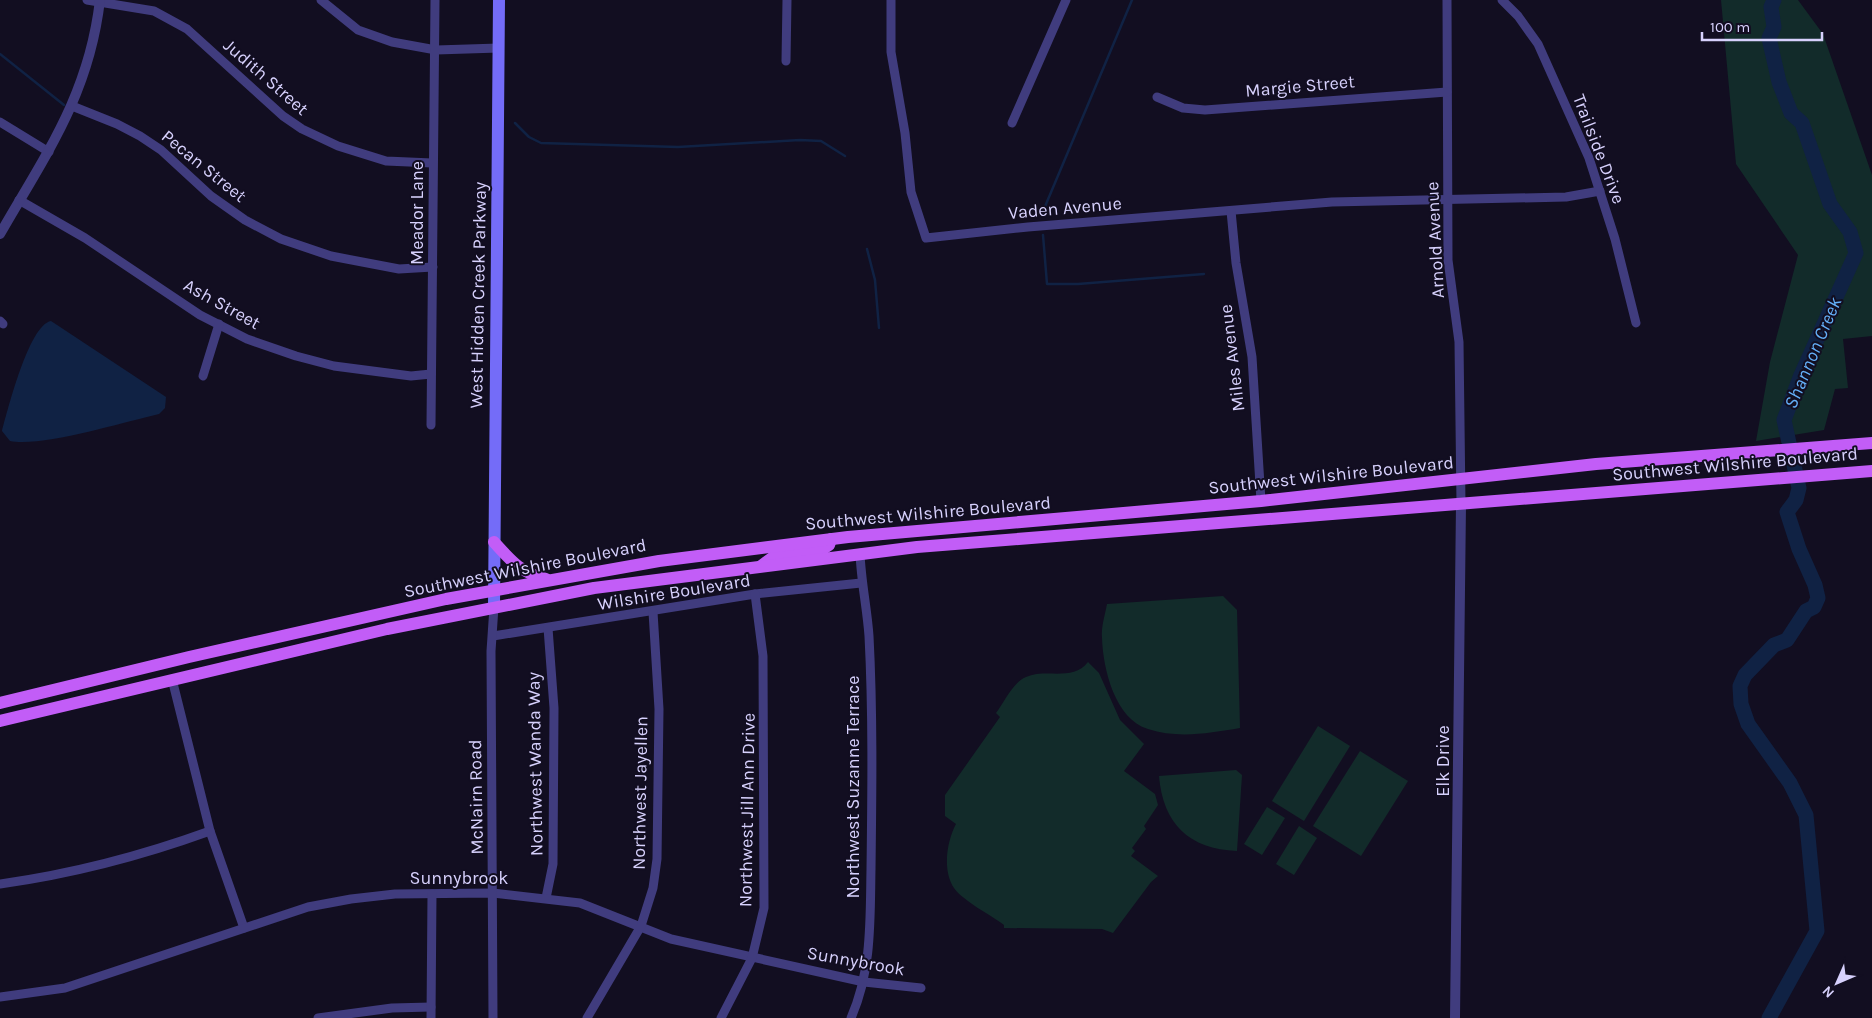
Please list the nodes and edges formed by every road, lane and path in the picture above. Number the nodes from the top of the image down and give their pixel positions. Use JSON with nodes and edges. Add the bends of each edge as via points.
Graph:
{"nodes":[{"id":1,"x":86,"y":0,"type":"edge"},
{"id":2,"x":321,"y":0,"type":"edge"},
{"id":3,"x":435,"y":0,"type":"edge"},
{"id":4,"x":499,"y":0,"type":"edge"},
{"id":5,"x":786,"y":0,"type":"edge"},
{"id":6,"x":891,"y":0,"type":"edge"},
{"id":7,"x":1066,"y":0,"type":"edge"},
{"id":8,"x":1446,"y":0,"type":"edge"},
{"id":9,"x":1502,"y":0,"type":"edge"},
{"id":10,"x":100,"y":1,"type":"edge"},
{"id":11,"x":499,"y":48,"type":"junction"},
{"id":12,"x":436,"y":50,"type":"junction"},
{"id":13,"x":786,"y":61,"type":"dead end"},
{"id":14,"x":1447,"y":92,"type":"junction"},
{"id":15,"x":1157,"y":98,"type":"dead end"},
{"id":16,"x":72,"y":106,"type":"junction"},
{"id":17,"x":0,"y":122,"type":"edge"},
{"id":18,"x":1012,"y":124,"type":"dead end"},
{"id":19,"x":49,"y":152,"type":"junction"},
{"id":20,"x":432,"y":163,"type":"junction"},
{"id":21,"x":1600,"y":191,"type":"junction"},
{"id":22,"x":1448,"y":198,"type":"junction"},
{"id":23,"x":19,"y":200,"type":"junction"},
{"id":24,"x":1231,"y":211,"type":"junction"},
{"id":25,"x":0,"y":234,"type":"edge"},
{"id":26,"x":434,"y":267,"type":"junction"},
{"id":27,"x":219,"y":324,"type":"junction"},
{"id":28,"x":1636,"y":324,"type":"dead end"},
{"id":29,"x":431,"y":374,"type":"junction"},
{"id":30,"x":202,"y":376,"type":"dead end"},
{"id":31,"x":431,"y":426,"type":"dead end"},
{"id":32,"x":1872,"y":443,"type":"edge"},
{"id":33,"x":1872,"y":470,"type":"edge"},
{"id":34,"x":1460,"y":479,"type":"junction"},
{"id":35,"x":1261,"y":501,"type":"junction"},
{"id":36,"x":1461,"y":504,"type":"junction"},
{"id":37,"x":1004,"y":523,"type":"junction"},
{"id":38,"x":831,"y":539,"type":"junction"},
{"id":39,"x":1006,"y":540,"type":"junction"},
{"id":40,"x":494,"y":542,"type":"junction"},
{"id":41,"x":860,"y":553,"type":"junction"},
{"id":42,"x":761,"y":566,"type":"junction"},
{"id":43,"x":548,"y":580,"type":"junction"},
{"id":44,"x":861,"y":584,"type":"junction"},
{"id":45,"x":494,"y":590,"type":"junction"},
{"id":46,"x":755,"y":594,"type":"junction"},
{"id":47,"x":494,"y":607,"type":"junction"},
{"id":48,"x":653,"y":612,"type":"junction"},
{"id":49,"x":548,"y":628,"type":"junction"},
{"id":50,"x":493,"y":636,"type":"junction"},
{"id":51,"x":172,"y":679,"type":"junction"},
{"id":52,"x":0,"y":703,"type":"edge"},
{"id":53,"x":0,"y":721,"type":"edge"},
{"id":54,"x":210,"y":831,"type":"junction"},
{"id":55,"x":0,"y":884,"type":"edge"},
{"id":56,"x":493,"y":893,"type":"junction"},
{"id":57,"x":432,"y":894,"type":"junction"},
{"id":58,"x":546,"y":898,"type":"junction"},
{"id":59,"x":641,"y":926,"type":"junction"},
{"id":60,"x":244,"y":928,"type":"junction"},
{"id":61,"x":752,"y":958,"type":"junction"},
{"id":62,"x":864,"y":982,"type":"junction"},
{"id":63,"x":921,"y":988,"type":"dead end"},
{"id":64,"x":0,"y":996,"type":"edge"},
{"id":65,"x":431,"y":1007,"type":"junction"},
{"id":66,"x":318,"y":1018,"type":"edge"},
{"id":67,"x":431,"y":1018,"type":"edge"},
{"id":68,"x":493,"y":1018,"type":"edge"},
{"id":69,"x":587,"y":1018,"type":"edge"},
{"id":70,"x":721,"y":1018,"type":"edge"},
{"id":71,"x":850,"y":1018,"type":"edge"},
{"id":72,"x":1455,"y":1018,"type":"edge"}],
"edges":[{"from":1,"to":10,"type":"street","name":"Judith Street"},
{"from":2,"to":12,"type":"street","via":[[358,30],[392,42]]},
{"from":3,"to":12,"type":"street","name":"Meador Lane"},
{"from":4,"to":11,"type":"main road","name":"West Hidden Creek Parkway"},
{"from":5,"to":13,"type":"street"},
{"from":6,"to":24,"type":"street","name":"Vaden Avenue","via":[[891,52],[911,192],[926,238],[1028,226]]},
{"from":7,"to":18,"type":"street"},
{"from":8,"to":14,"type":"street","name":"Arnold Avenue"},
{"from":9,"to":21,"type":"street","name":"Trailside Drive","via":[[1538,44],[1589,158]]},
{"from":10,"to":16,"type":"street","via":[[89,62]]},
{"from":10,"to":20,"type":"street","name":"Judith Street","via":[[154,11],[187,29],[282,116],[302,129],[338,146],[386,162]]},
{"from":11,"to":12,"type":"street"},
{"from":11,"to":40,"type":"main road","name":"West Hidden Creek Parkway"},
{"from":12,"to":20,"type":"street","name":"Meador Lane"},
{"from":14,"to":15,"type":"street","name":"Margie Street","via":[[1205,110],[1183,108]]},
{"from":14,"to":22,"type":"street","name":"Arnold Avenue"},
{"from":16,"to":19,"type":"street"},
{"from":16,"to":26,"type":"street","name":"Pecan Street","via":[[140,136],[161,150],[211,196],[245,220],[281,239],[331,256],[400,270]]},
{"from":17,"to":19,"type":"street"},
{"from":19,"to":23,"type":"street"},
{"from":20,"to":26,"type":"street","name":"Meador Lane"},
{"from":21,"to":22,"type":"street","name":"Vaden Avenue","via":[[1566,197]]},
{"from":21,"to":28,"type":"street","name":"Trailside Drive"},
{"from":22,"to":24,"type":"street","name":"Vaden Avenue","via":[[1332,202]]},
{"from":22,"to":34,"type":"street","name":"Arnold Avenue","via":[[1448,260],[1459,342]]},
{"from":23,"to":25,"type":"street"},
{"from":23,"to":27,"type":"street","name":"Ash Street"},
{"from":24,"to":35,"type":"street","name":"Miles Avenue","via":[[1252,357]]},
{"from":26,"to":29,"type":"street","name":"Meador Lane"},
{"from":27,"to":29,"type":"street","name":"Ash Street","via":[[247,339],[334,366],[411,376]]},
{"from":27,"to":30,"type":"street"},
{"from":29,"to":31,"type":"street","name":"Meador Lane"},
{"from":32,"to":34,"type":"main road","name":"Southwest Wilshire Boulevard","via":[[1586,465]]},
{"from":33,"to":36,"type":"main road","name":"Southwest Wilshire Boulevard"},
{"from":34,"to":35,"type":"main road","name":"Southwest Wilshire Boulevard"},
{"from":34,"to":36,"type":"street","name":"Arnold Avenue"},
{"from":35,"to":37,"type":"main road","name":"Southwest Wilshire Boulevard"},
{"from":36,"to":39,"type":"main road","name":"Southwest Wilshire Boulevard"},
{"from":36,"to":72,"type":"street","name":"Elk Drive"},
{"from":37,"to":38,"type":"main road","name":"Southwest Wilshire Boulevard"},
{"from":37,"to":39,"type":"main road"},
{"from":38,"to":42,"type":"main road","via":[[823,549],[776,555]]},
{"from":38,"to":43,"type":"main road","name":"Southwest Wilshire Boulevard","via":[[659,561]]},
{"from":39,"to":41,"type":"main road","name":"Southwest Wilshire Boulevard"},
{"from":40,"to":43,"type":"main road","via":[[516,567]]},
{"from":40,"to":45,"type":"main road","name":"West Hidden Creek Parkway"},
{"from":41,"to":42,"type":"main road","name":"Southwest Wilshire Boulevard"},
{"from":41,"to":44,"type":"street","name":"Northwest Suzanne Terrace"},
{"from":42,"to":47,"type":"main road","name":"Southwest Wilshire Boulevard","via":[[594,588]]},
{"from":43,"to":45,"type":"main road","name":"Southwest Wilshire Boulevard"},
{"from":44,"to":46,"type":"street","name":"Wilshire Boulevard"},
{"from":44,"to":62,"type":"street","name":"Northwest Suzanne Terrace","via":[[869,634],[872,810],[869,956]]},
{"from":45,"to":47,"type":"main road","name":"West Hidden Creek Parkway"},
{"from":45,"to":52,"type":"main road","name":"Southwest Wilshire Boulevard","via":[[293,633]]},
{"from":46,"to":48,"type":"street","name":"Wilshire Boulevard"},
{"from":46,"to":61,"type":"street","name":"Northwest Jill Ann Drive","via":[[764,656],[765,853],[764,908]]},
{"from":47,"to":50,"type":"street","name":"McNairn Road"},
{"from":47,"to":51,"type":"main road","name":"Southwest Wilshire Boulevard"},
{"from":48,"to":49,"type":"street","name":"Wilshire Boulevard"},
{"from":48,"to":59,"type":"street","name":"Northwest Jayellen","via":[[659,709],[657,859],[653,888]]},
{"from":49,"to":50,"type":"street","name":"Wilshire Boulevard"},
{"from":49,"to":58,"type":"street","name":"Northwest Wanda Way","via":[[554,708],[553,844]]},
{"from":50,"to":56,"type":"street","name":"McNairn Road"},
{"from":51,"to":53,"type":"main road","name":"Southwest Wilshire Boulevard"},
{"from":51,"to":54,"type":"street"},
{"from":54,"to":55,"type":"street","via":[[107,864]]},
{"from":54,"to":60,"type":"street"},
{"from":56,"to":57,"type":"street","name":"Sunnybrook"},
{"from":56,"to":58,"type":"street","name":"Sunnybrook"},
{"from":56,"to":68,"type":"street","name":"McNairn Road"},
{"from":57,"to":60,"type":"street","name":"Sunnybrook","via":[[351,898],[308,907]]},
{"from":57,"to":65,"type":"street"},
{"from":58,"to":59,"type":"street","name":"Sunnybrook","via":[[580,903]]},
{"from":59,"to":61,"type":"street","name":"Sunnybrook","via":[[671,939]]},
{"from":59,"to":69,"type":"street","name":"Northwest Jayellen"},
{"from":60,"to":64,"type":"street","name":"Sunnybrook","via":[[65,988]]},
{"from":61,"to":62,"type":"street","name":"Sunnybrook"},
{"from":61,"to":70,"type":"street","name":"Northwest Jill Ann Drive"},
{"from":62,"to":63,"type":"street","name":"Sunnybrook"},
{"from":62,"to":71,"type":"street","name":"Northwest Suzanne Terrace"},
{"from":65,"to":66,"type":"street","via":[[392,1008]]},
{"from":65,"to":67,"type":"street"}]}
